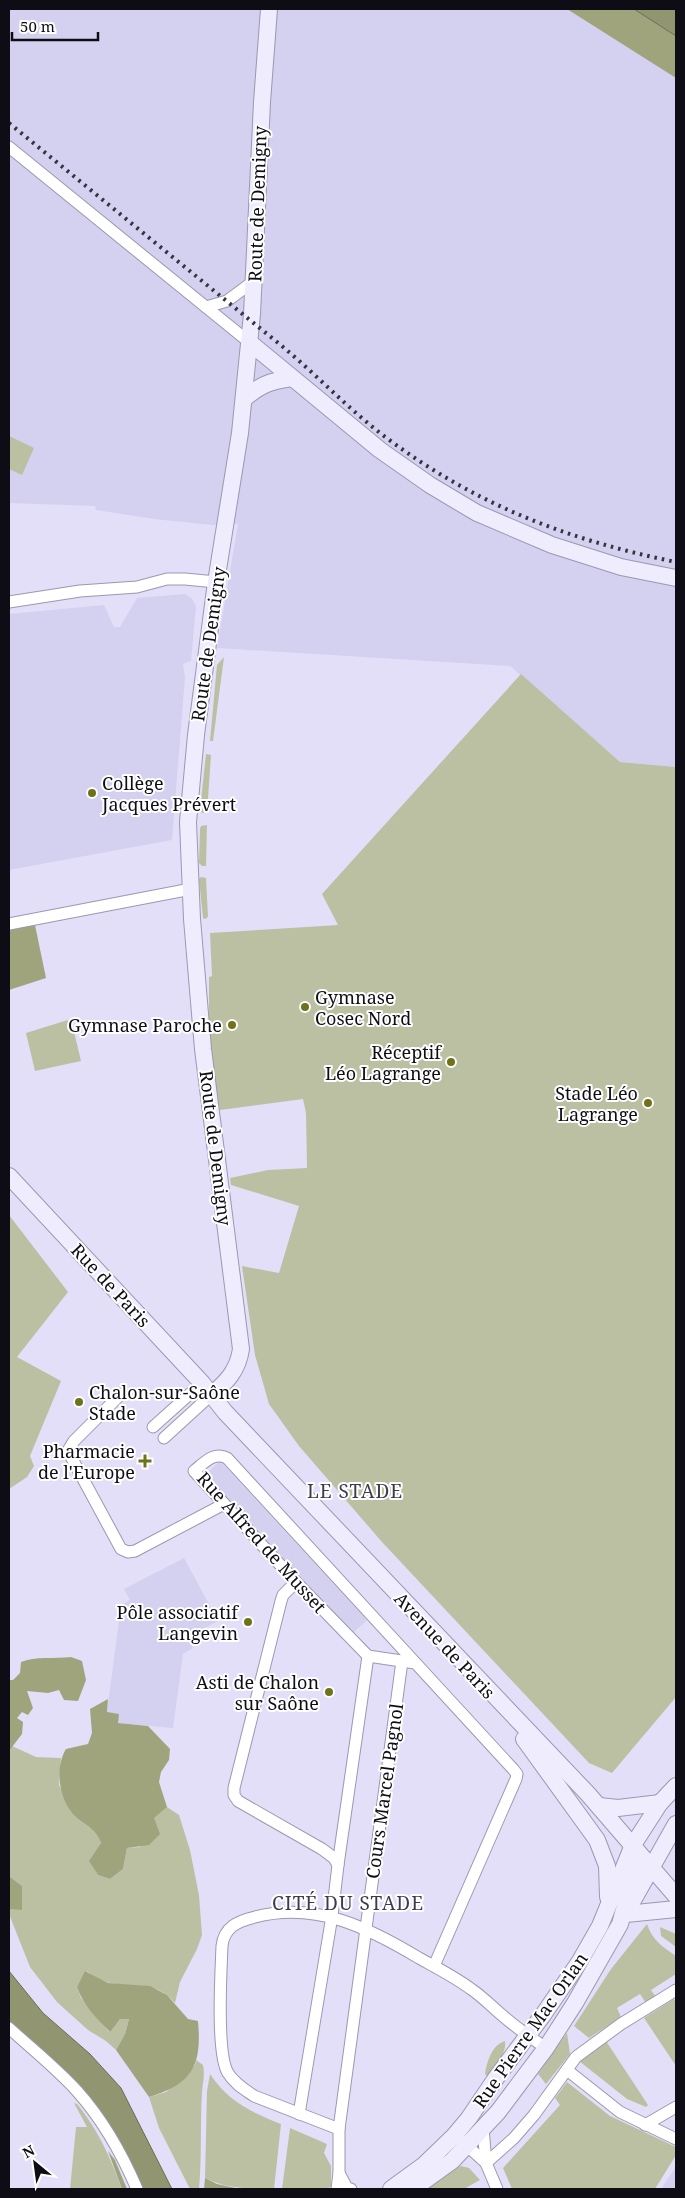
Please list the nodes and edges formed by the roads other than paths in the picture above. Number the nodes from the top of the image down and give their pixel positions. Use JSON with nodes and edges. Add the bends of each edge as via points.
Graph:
{"nodes":[{"id":1,"x":269,"y":9,"type":"edge"},
{"id":2,"x":9,"y":147,"type":"edge"},
{"id":3,"x":254,"y":281,"type":"junction"},
{"id":4,"x":206,"y":307,"type":"junction"},
{"id":5,"x":249,"y":342,"type":"junction"},
{"id":6,"x":292,"y":378,"type":"junction"},
{"id":7,"x":244,"y":399,"type":"junction"},
{"id":8,"x":676,"y":578,"type":"edge"},
{"id":9,"x":216,"y":582,"type":"junction"},
{"id":10,"x":9,"y":602,"type":"edge"},
{"id":11,"x":191,"y":889,"type":"junction"},
{"id":12,"x":9,"y":924,"type":"edge"},
{"id":13,"x":9,"y":1176,"type":"edge"},
{"id":14,"x":206,"y":1389,"type":"junction"},
{"id":15,"x":121,"y":1394,"type":"dead end"},
{"id":16,"x":153,"y":1427,"type":"dead end"},
{"id":17,"x":164,"y":1438,"type":"dead end"},
{"id":18,"x":224,"y":1504,"type":"junction"},
{"id":19,"x":296,"y":1582,"type":"junction"},
{"id":20,"x":368,"y":1656,"type":"junction"},
{"id":21,"x":402,"y":1661,"type":"junction"},
{"id":22,"x":415,"y":1663,"type":"junction"},
{"id":23,"x":488,"y":1690,"type":"junction"},
{"id":24,"x":676,"y":1786,"type":"edge"},
{"id":25,"x":660,"y":1803,"type":"junction"},
{"id":26,"x":599,"y":1806,"type":"junction"},
{"id":27,"x":676,"y":1824,"type":"edge"},
{"id":28,"x":641,"y":1855,"type":"junction"},
{"id":29,"x":338,"y":1865,"type":"junction"},
{"id":30,"x":676,"y":1896,"type":"edge"},
{"id":31,"x":608,"y":1904,"type":"junction"},
{"id":32,"x":676,"y":1909,"type":"edge"},
{"id":33,"x":332,"y":1916,"type":"junction"},
{"id":34,"x":623,"y":1919,"type":"junction"},
{"id":35,"x":366,"y":1929,"type":"junction"},
{"id":36,"x":434,"y":1966,"type":"junction"},
{"id":37,"x":676,"y":1990,"type":"edge"},
{"id":38,"x":9,"y":2028,"type":"edge"},
{"id":39,"x":528,"y":2036,"type":"junction"},
{"id":40,"x":546,"y":2048,"type":"junction"},
{"id":41,"x":567,"y":2070,"type":"junction"},
{"id":42,"x":676,"y":2107,"type":"edge"},
{"id":43,"x":299,"y":2114,"type":"junction"},
{"id":44,"x":645,"y":2125,"type":"junction"},
{"id":45,"x":483,"y":2128,"type":"junction"},
{"id":46,"x":339,"y":2129,"type":"junction"},
{"id":47,"x":676,"y":2139,"type":"edge"},
{"id":48,"x":461,"y":2140,"type":"junction"},
{"id":49,"x":486,"y":2163,"type":"junction"},
{"id":50,"x":137,"y":2189,"type":"edge"},
{"id":51,"x":346,"y":2189,"type":"edge"},
{"id":52,"x":391,"y":2189,"type":"edge"},
{"id":53,"x":413,"y":2189,"type":"edge"},
{"id":54,"x":497,"y":2189,"type":"edge"}],
"edges":[{"from":1,"to":3,"type":"main road","name":"Route de Demigny"},
{"from":2,"to":4,"type":"street"},
{"from":3,"to":4,"type":"street","via":[[226,301]]},
{"from":3,"to":5,"type":"main road","name":"Route de Demigny"},
{"from":4,"to":5,"type":"street"},
{"from":5,"to":6,"type":"main road"},
{"from":5,"to":7,"type":"main road","name":"Route de Demigny"},
{"from":6,"to":7,"type":"main road","via":[[258,387]]},
{"from":6,"to":8,"type":"main road","via":[[380,450],[477,513],[552,545],[620,567]]},
{"from":7,"to":9,"type":"main road","name":"Route de Demigny"},
{"from":9,"to":10,"type":"street","via":[[185,578]]},
{"from":9,"to":11,"type":"main road","name":"Route de Demigny","via":[[188,822]]},
{"from":11,"to":12,"type":"street"},
{"from":11,"to":14,"type":"main road","name":"Route de Demigny","via":[[203,1049],[241,1349],[234,1372]]},
{"from":13,"to":14,"type":"main road","name":"Rue de Paris"},
{"from":14,"to":16,"type":"street"},
{"from":14,"to":17,"type":"street"},
{"from":14,"to":23,"type":"main road","name":"Avenue de Paris"},
{"from":15,"to":18,"type":"street","via":[[69,1449],[121,1549],[136,1551]]},
{"from":18,"to":19,"type":"street","name":"Rue Alfred de Musset"},
{"from":18,"to":22,"type":"street","name":"Rue Alfred de Musset","via":[[194,1471],[207,1460],[221,1455]]},
{"from":19,"to":20,"type":"street","name":"Rue Alfred de Musset"},
{"from":19,"to":29,"type":"street","via":[[281,1601],[234,1795],[245,1805],[329,1853]]},
{"from":20,"to":21,"type":"street"},
{"from":20,"to":29,"type":"street","name":"Cours Marcel Pagnol"},
{"from":21,"to":22,"type":"street"},
{"from":21,"to":35,"type":"street","name":"Cours Marcel Pagnol"},
{"from":22,"to":36,"type":"street","name":"Rue Alfred de Musset","via":[[517,1774]]},
{"from":23,"to":26,"type":"main road","name":"Avenue de Paris"},
{"from":23,"to":31,"type":"main road","via":[[597,1840],[607,1866]]},
{"from":24,"to":25,"type":"main road"},
{"from":25,"to":26,"type":"main road","via":[[618,1808]]},
{"from":25,"to":28,"type":"main road"},
{"from":26,"to":28,"type":"main road","name":"Avenue de Paris"},
{"from":27,"to":28,"type":"main road"},
{"from":28,"to":30,"type":"main road","name":"Avenue de Paris"},
{"from":28,"to":31,"type":"main road","name":"Rue Pierre Mac Orlan"},
{"from":28,"to":34,"type":"main road","name":"Rue Pierre Mac Orlan"},
{"from":28,"to":34,"type":"main road","name":"Rue Pierre Mac Orlan"},
{"from":29,"to":33,"type":"street","name":"Cours Marcel Pagnol"},
{"from":31,"to":39,"type":"main road","name":"Rue Pierre Mac Orlan","via":[[600,1926],[580,1961]]},
{"from":32,"to":34,"type":"main road"},
{"from":33,"to":35,"type":"street"},
{"from":33,"to":43,"type":"street"},
{"from":33,"to":43,"type":"street","via":[[297,1912],[264,1915],[234,1924],[223,1936],[223,2063],[234,2080],[254,2096]]},
{"from":34,"to":40,"type":"main road","name":"Rue Pierre Mac Orlan"},
{"from":35,"to":36,"type":"street"},
{"from":35,"to":46,"type":"street","name":"Cours Marcel Pagnol"},
{"from":36,"to":39,"type":"street","via":[[474,1991]]},
{"from":37,"to":41,"type":"street","via":[[587,2048]]},
{"from":38,"to":50,"type":"street","via":[[77,2091],[97,2116],[116,2145]]},
{"from":39,"to":40,"type":"street"},
{"from":39,"to":48,"type":"main road","name":"Rue Pierre Mac Orlan","via":[[469,2118]]},
{"from":40,"to":45,"type":"main road","name":"Rue Pierre Mac Orlan"},
{"from":41,"to":44,"type":"street","via":[[620,2112]]},
{"from":41,"to":49,"type":"street","via":[[514,2138]]},
{"from":42,"to":44,"type":"street"},
{"from":43,"to":46,"type":"street"},
{"from":44,"to":47,"type":"street"},
{"from":45,"to":48,"type":"main road","name":"Rue Pierre Mac Orlan"},
{"from":45,"to":49,"type":"street"},
{"from":46,"to":51,"type":"street","name":"Cours Marcel Pagnol","via":[[339,2173]]},
{"from":48,"to":49,"type":"street"},
{"from":48,"to":52,"type":"main road","name":"Rue Pierre Mac Orlan"},
{"from":48,"to":53,"type":"main road","name":"Rue Pierre Mac Orlan","via":[[452,2161]]},
{"from":49,"to":54,"type":"street"}]}
